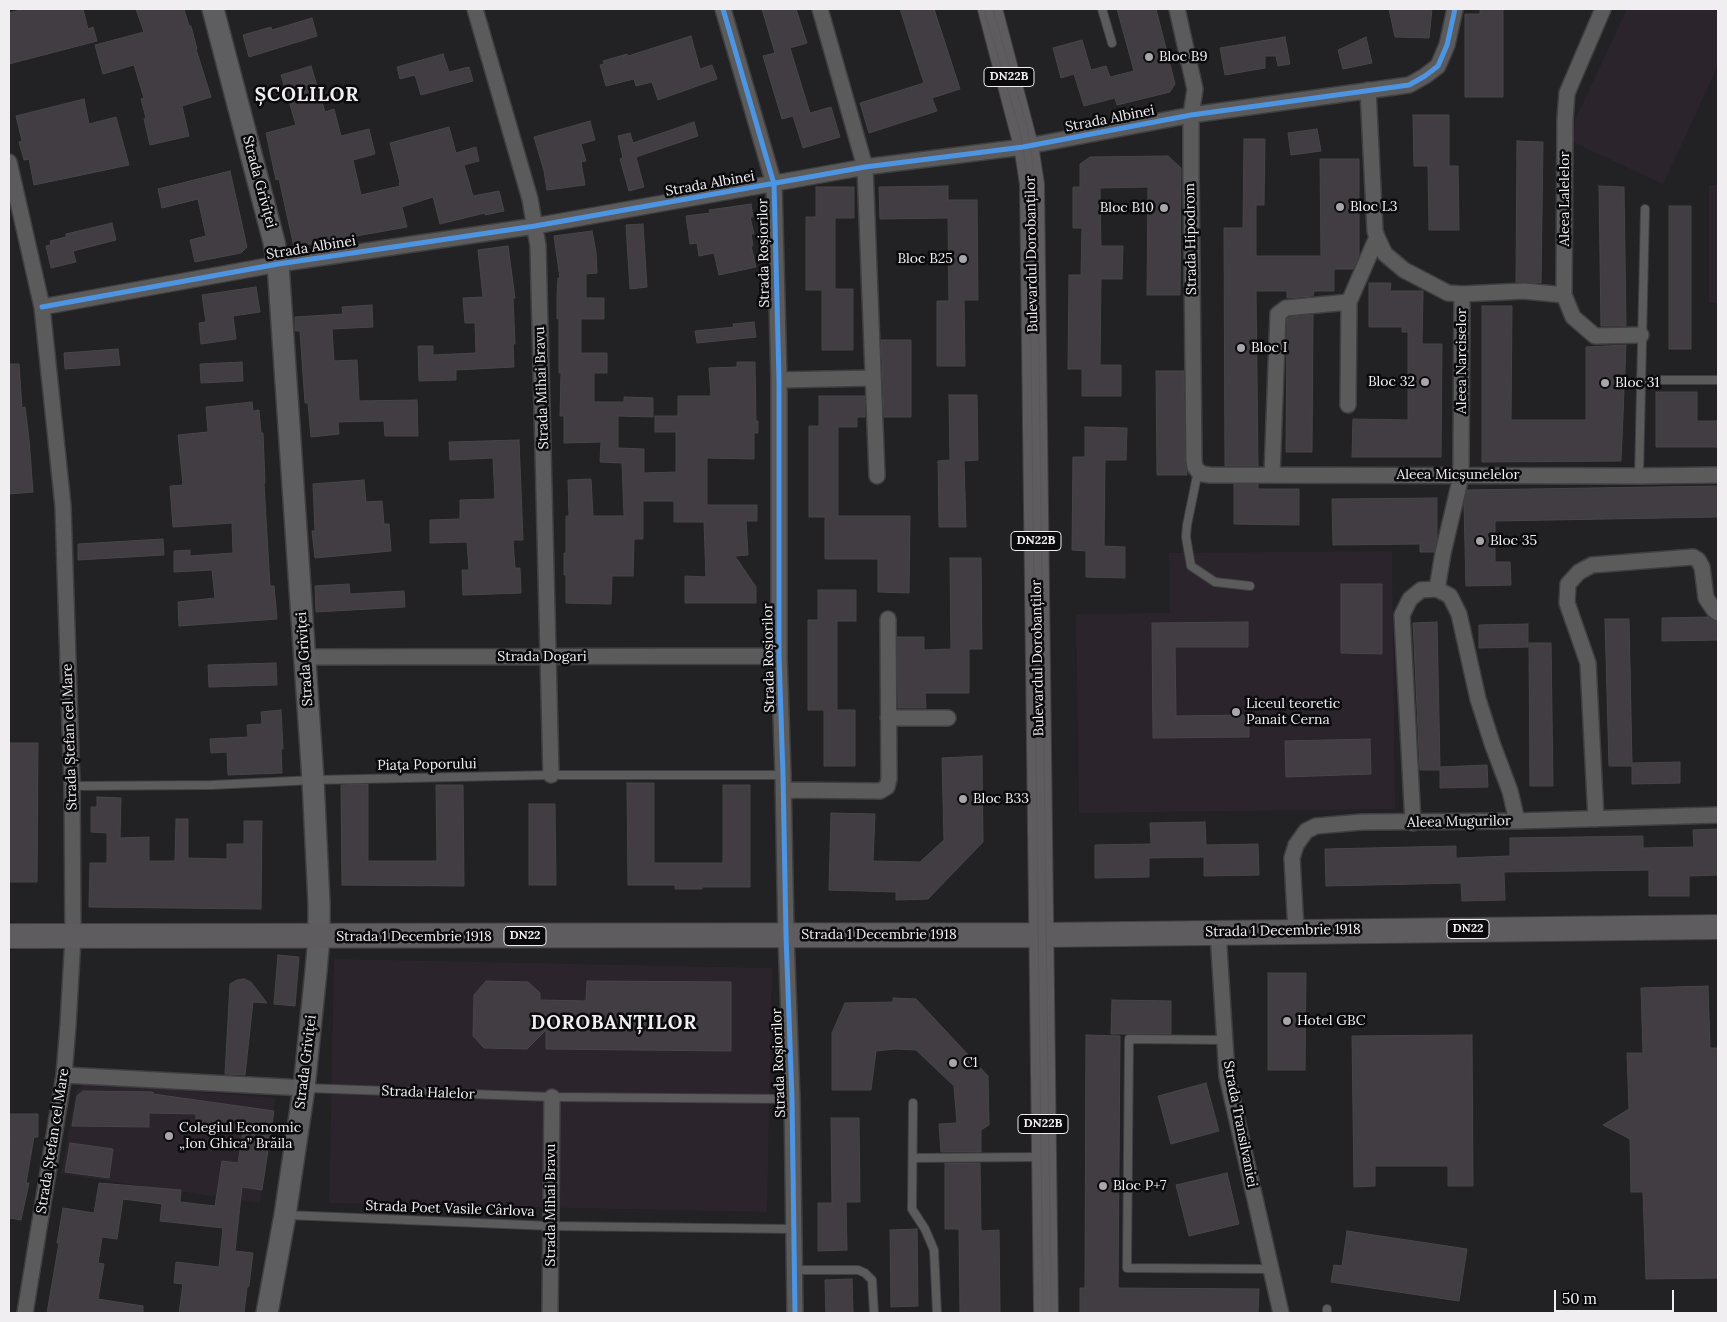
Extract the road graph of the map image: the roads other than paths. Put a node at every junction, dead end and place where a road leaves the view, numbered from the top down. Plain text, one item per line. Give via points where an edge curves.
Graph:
1 (213, 9) edge
2 (475, 9) edge
3 (723, 9) edge
4 (820, 9) edge
5 (990, 9) edge
6 (1102, 9) edge
7 (1177, 9) edge
8 (1455, 9) edge
9 (1603, 9) edge
10 (1112, 43) dead end
11 (1368, 90) junction
12 (1191, 115) junction
13 (1026, 146) junction
14 (9, 162) edge
15 (864, 167) junction
16 (774, 184) junction
17 (1645, 210) dead end
18 (536, 226) junction
19 (1377, 237) junction
20 (278, 264) junction
21 (1462, 294) junction
22 (1564, 295) junction
23 (1349, 302) junction
24 (42, 307) junction
25 (1641, 335) junction
26 (873, 378) junction
27 (778, 380) junction
28 (1641, 380) junction
29 (1718, 380) edge
30 (1348, 405) dead end
31 (1198, 471) junction
32 (1272, 475) junction
33 (1460, 475) junction
34 (1718, 475) edge
35 (877, 476) dead end
36 (1638, 476) junction
37 (1250, 586) dead end
38 (1437, 589) junction
39 (1718, 613) edge
40 (888, 618) dead end
41 (779, 656) junction
42 (305, 657) junction
43 (549, 657) junction
44 (888, 718) junction
45 (948, 718) dead end
46 (551, 775) junction
47 (314, 780) junction
48 (783, 783) junction
49 (72, 786) junction
50 (1718, 815) edge
51 (1596, 819) junction
52 (1517, 821) junction
53 (1413, 823) junction
54 (1718, 926) edge
55 (1296, 931) junction
56 (1218, 932) junction
57 (786, 935) junction
58 (9, 936) edge
59 (1040, 936) junction
60 (73, 937) junction
61 (319, 937) junction
62 (1225, 1040) junction
63 (64, 1075) junction
64 (304, 1088) junction
65 (552, 1097) junction
66 (792, 1099) junction
67 (913, 1103) dead end
68 (1044, 1157) junction
69 (912, 1158) junction
70 (285, 1215) junction
71 (551, 1226) junction
72 (794, 1229) junction
73 (1271, 1269) junction
74 (794, 1270) junction
75 (25, 1313) edge
76 (267, 1313) edge
77 (550, 1313) edge
78 (795, 1313) edge
79 (874, 1313) edge
80 (937, 1313) edge
81 (1046, 1313) edge
82 (1280, 1313) edge

1 - 20 main road, Strada Griviței
2 - 18 street, Strada Mihai Bravu
3 - 16 street, Strada Roșiorilor
4 - 15 street
5 - 13 main road, Bulevardul Dorobanților / DN22B
6 - 10 lane
7 - 12 street, Strada Hipodrom via 1195,88
8 - 11 street, Strada Albinei via 1447,45 1438,66 1409,84
9 - 22 street, Aleea Lalelelor via 1567,94
11 - 12 street, Strada Albinei
11 - 19 street, Aleea Narciselor
12 - 13 street, Strada Albinei
12 - 31 street, Strada Hipodrom via 1194,461
13 - 15 street, Strada Albinei
13 - 59 main road, Bulevardul Dorobanților / DN22B via 1032,184
14 - 24 street, Strada Ștefan cel Mare
15 - 16 street, Strada Albinei
15 - 26 street
16 - 18 street, Strada Albinei
16 - 27 street, Strada Roșiorilor
17 - 25 lane
18 - 20 street, Strada Albinei
18 - 43 street, Strada Mihai Bravu
19 - 21 street, Aleea Narciselor via 1385,254 1404,270 1448,293
19 - 23 street
20 - 24 street, Strada Albinei
20 - 42 main road, Strada Griviței
21 - 22 street via 1524,291
21 - 33 street, Aleea Narciselor
22 - 25 street via 1573,317 1595,336
23 - 30 street
23 - 32 street via 1286,308 1278,314
24 - 49 street, Strada Ștefan cel Mare via 63,506
25 - 28 lane
26 - 27 street
26 - 35 street
27 - 41 street, Strada Roșiorilor
28 - 29 lane
28 - 36 lane
31 - 32 street, Aleea Micșunelelor via 1210,475
31 - 37 lane via 1186,537 1191,566 1216,582
32 - 33 street, Aleea Micșunelelor
33 - 36 street, Aleea Micșunelelor
33 - 38 street, Aleea Narciselor
34 - 36 street, Aleea Micșunelelor
38 - 52 street via 1450,596 1459,614 1478,699
38 - 53 street via 1421,590 1410,599 1402,615
39 - 51 street via 1706,598 1702,567 1693,557 1592,565 1578,572 1568,584 1567,603 1588,663
40 - 44 street
41 - 43 street, Strada Dogari
41 - 48 street, Strada Roșiorilor
42 - 43 street, Strada Dogari
42 - 47 main road, Strada Griviței
43 - 46 street, Strada Mihai Bravu
44 - 45 street
44 - 48 street via 887,787 880,790
46 - 47 lane, Piața Poporului
46 - 48 lane, Piața Poporului
47 - 49 lane, Piața Poporului
47 - 61 main road, Strada Griviței
48 - 57 street, Strada Roșiorilor
49 - 60 street, Strada Ștefan cel Mare
50 - 51 street, Aleea Mugurilor
51 - 52 street, Aleea Mugurilor
52 - 53 street, Aleea Mugurilor
53 - 55 street, Aleea Mugurilor via 1332,823 1306,830 1292,858
54 - 55 main road, Strada 1 Decembrie 1918 / DN22
55 - 56 main road, Strada 1 Decembrie 1918 / DN22
56 - 59 main road, Strada 1 Decembrie 1918 / DN22
56 - 62 street, Strada Transilvaniei
57 - 59 main road, Strada 1 Decembrie 1918 / DN22
57 - 61 main road, Strada 1 Decembrie 1918 / DN22
57 - 66 street, Strada Roșiorilor
58 - 60 main road, Strada 1 Decembrie 1918 / DN22
59 - 68 main road, Bulevardul Dorobanților / DN22B
60 - 61 main road, Strada 1 Decembrie 1918 / DN22
60 - 63 street, Strada Ștefan cel Mare
61 - 64 main road, Strada Griviței
62 - 73 street, Strada Transilvaniei via 1227,1076
62 - 73 lane via 1129,1039 1127,1268
63 - 64 street, Strada Halelor
63 - 75 street, Strada Ștefan cel Mare
64 - 65 lane, Strada Halelor
64 - 70 main road, Strada Griviței
65 - 66 lane, Strada Halelor
65 - 71 street, Strada Mihai Bravu
66 - 72 street, Strada Roșiorilor
67 - 69 lane
68 - 69 lane
68 - 81 main road, Bulevardul Dorobanților / DN22B
69 - 80 lane via 912,1209 934,1250
70 - 71 lane, Strada Poet Vasile Cârlova
70 - 76 main road, Strada Griviței
71 - 72 lane, Strada Poet Vasile Cârlova
71 - 77 street, Strada Mihai Bravu
72 - 74 street, Strada Roșiorilor
73 - 82 street, Strada Transilvaniei
74 - 78 street, Strada Roșiorilor
74 - 79 lane via 858,1270 865,1273 872,1280

